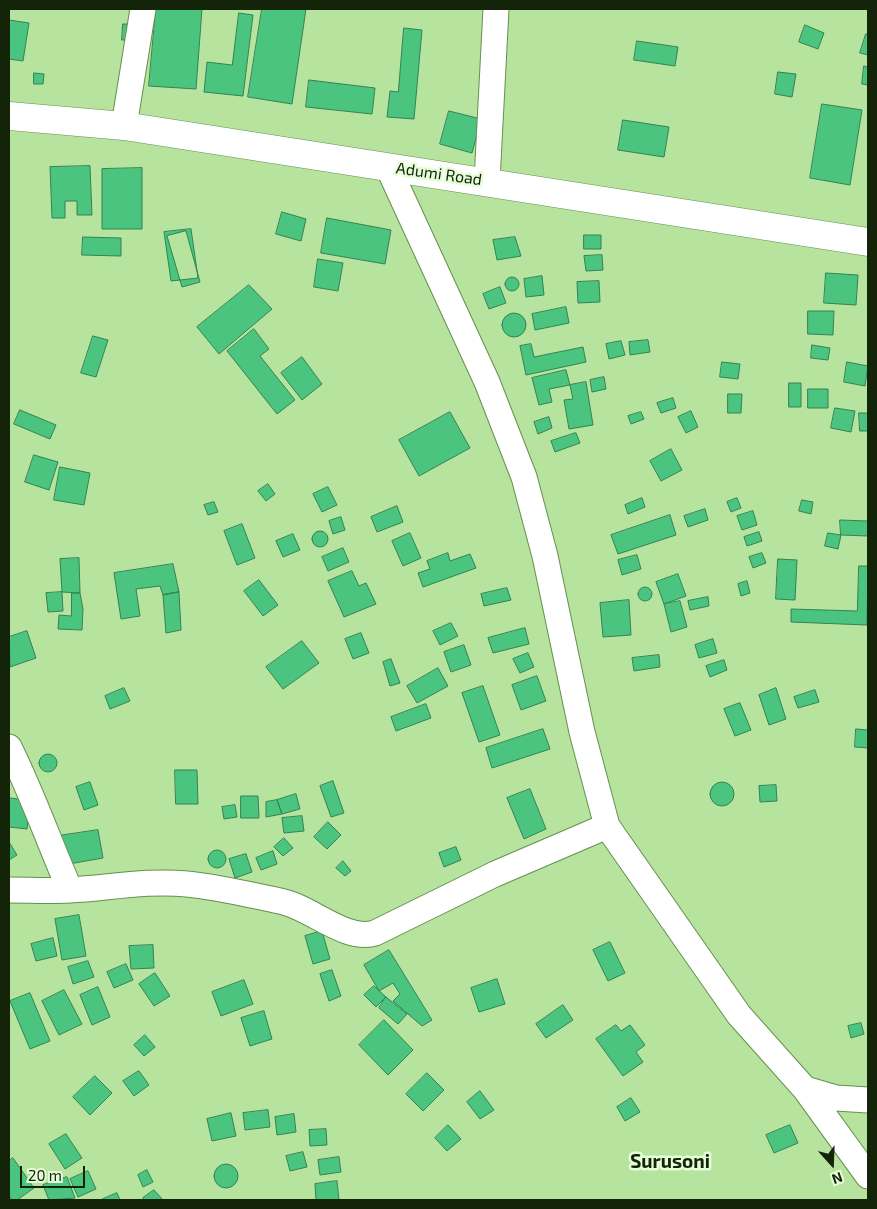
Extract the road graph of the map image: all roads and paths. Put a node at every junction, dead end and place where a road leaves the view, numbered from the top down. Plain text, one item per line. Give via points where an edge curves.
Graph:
1 (143, 9) edge
2 (496, 9) edge
3 (9, 116) edge
4 (124, 126) junction
5 (388, 167) junction
6 (487, 181) junction
7 (868, 242) edge
8 (9, 747) edge
9 (607, 826) junction
10 (9, 890) edge
11 (70, 890) junction
12 (805, 1089) junction
13 (868, 1100) edge
14 (868, 1176) edge

1 - 4 street
2 - 6 street
3 - 4 main road, Adumi Road
4 - 5 main road, Adumi Road
5 - 6 main road, Adumi Road
5 - 9 street via 488,382 524,477 545,556 582,732
6 - 7 main road, Adumi Road
8 - 11 street via 28,785
9 - 11 street via 363,936 283,901 187,884 138,884
9 - 12 street via 739,1015
10 - 11 street
12 - 13 street via 836,1098
12 - 14 street

